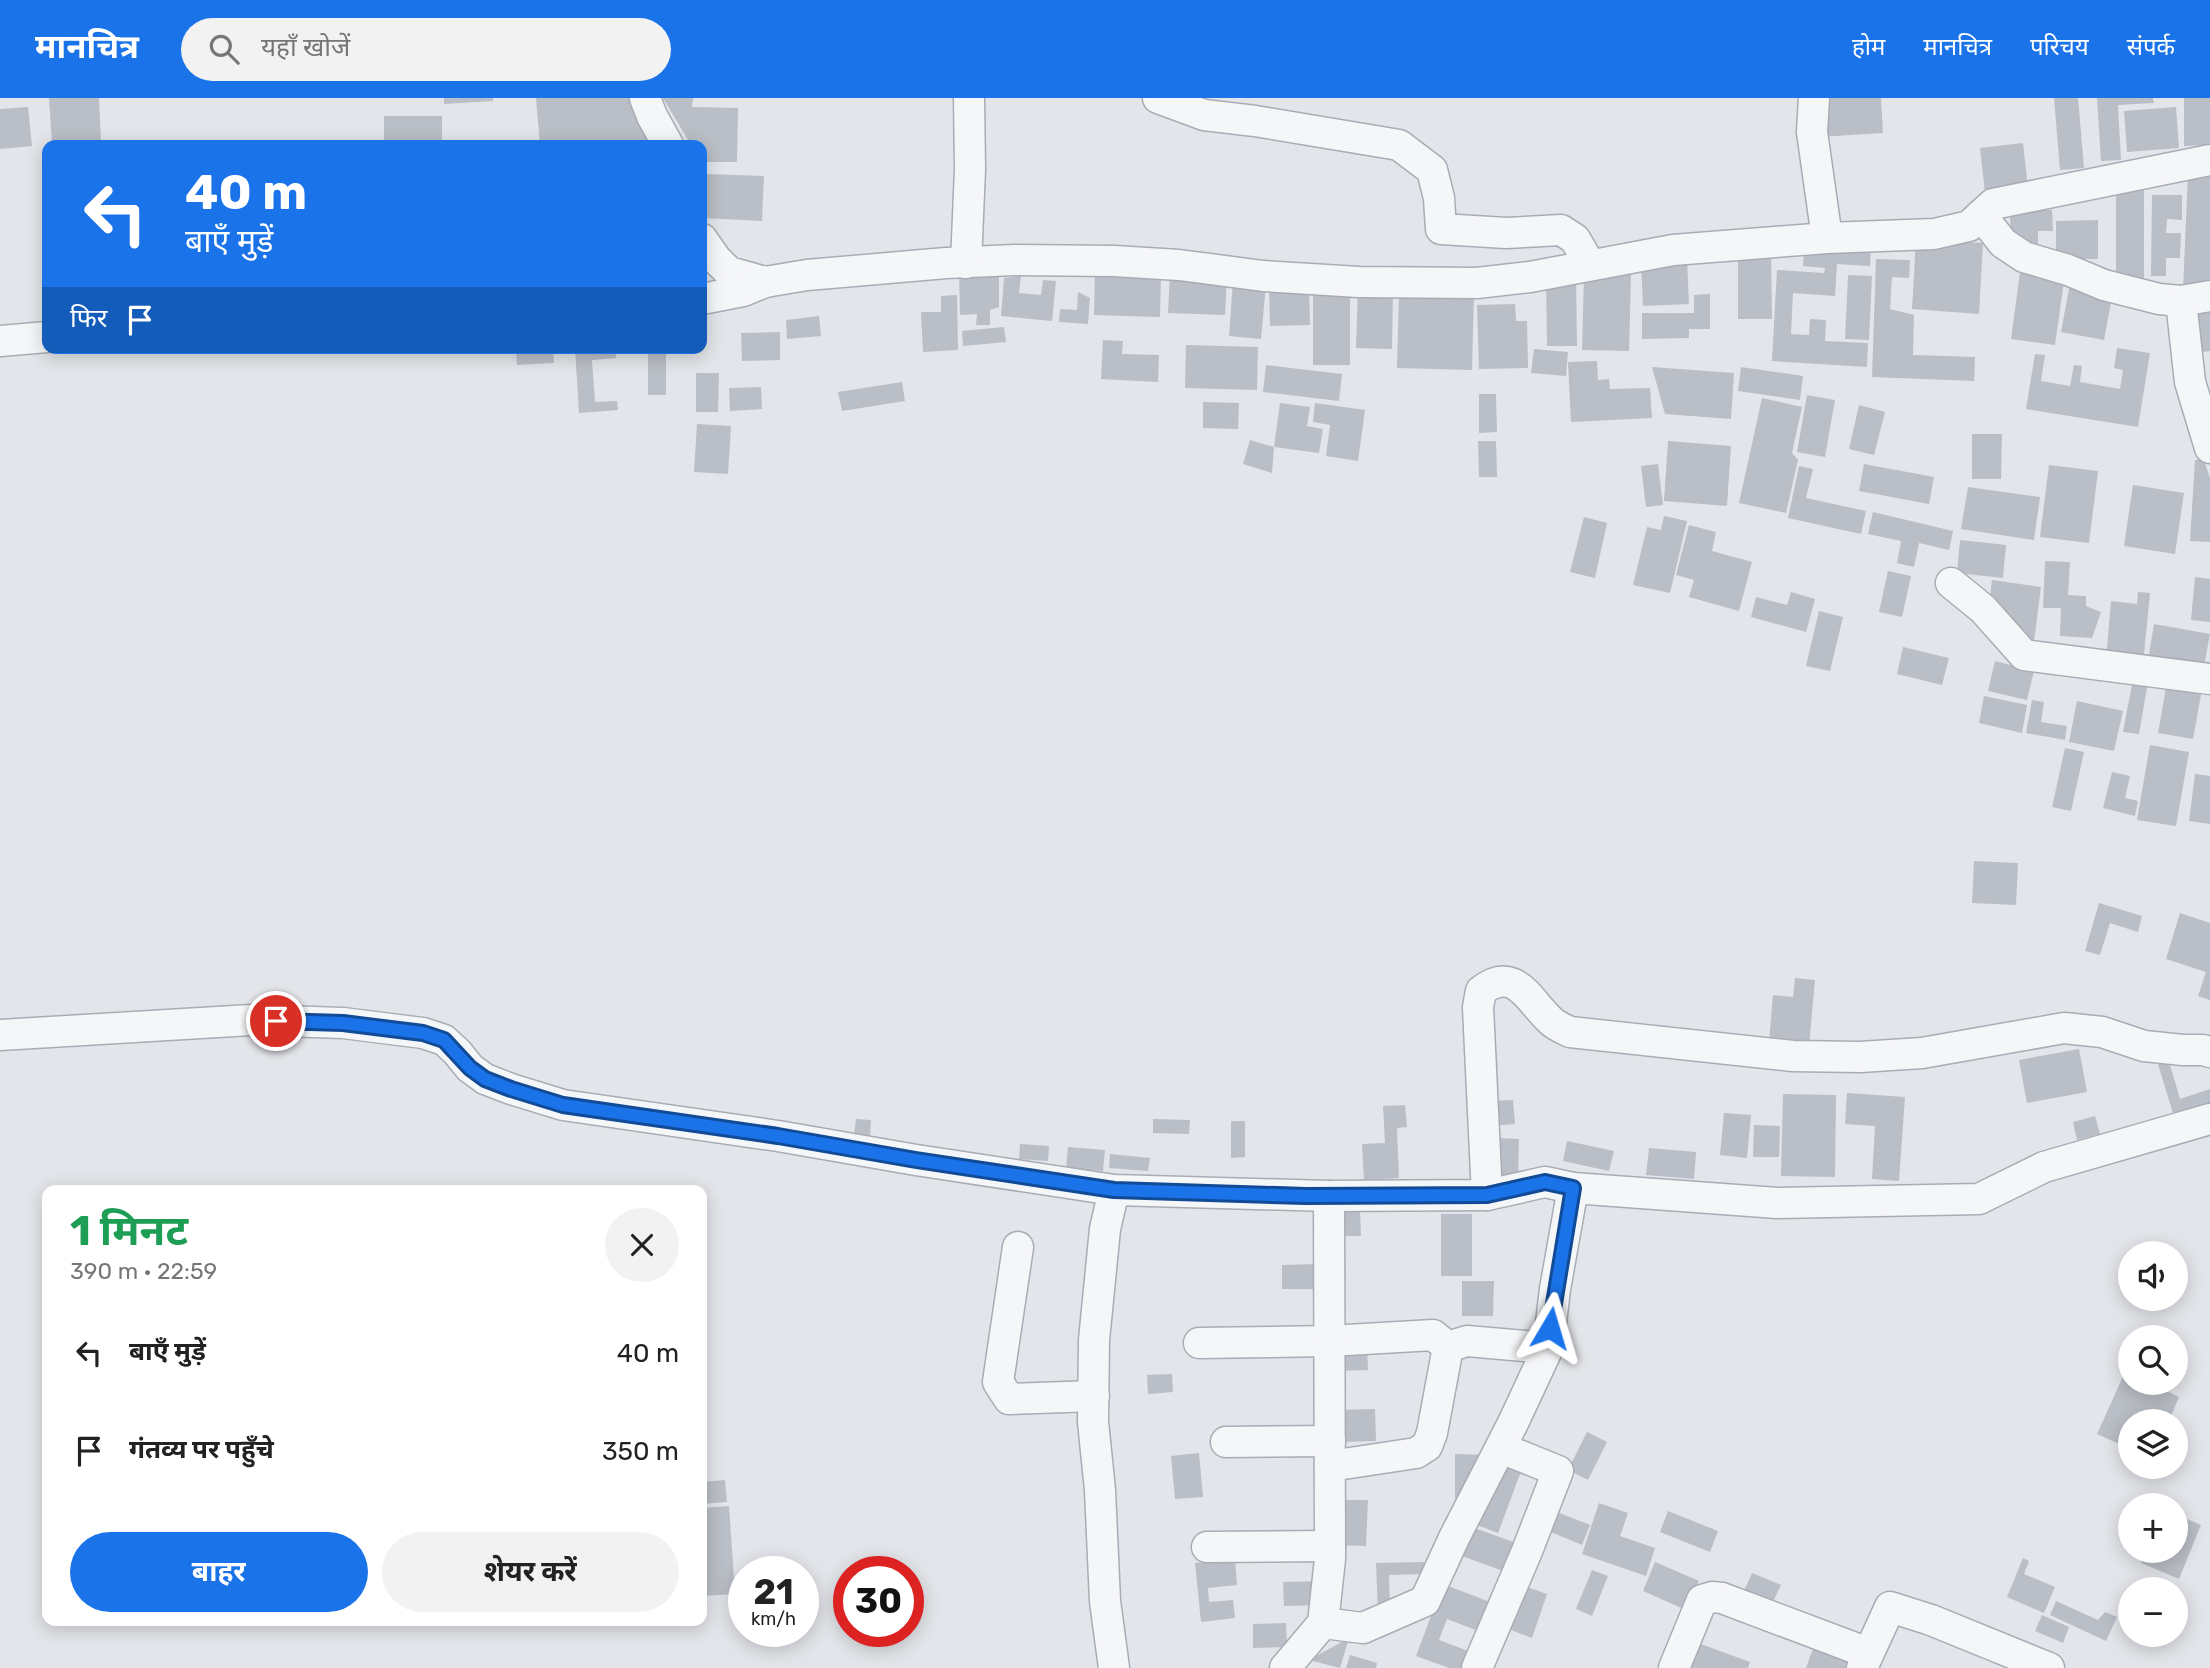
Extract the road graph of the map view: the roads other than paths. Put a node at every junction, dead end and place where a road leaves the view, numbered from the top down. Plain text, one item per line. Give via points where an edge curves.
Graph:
1 (645, 98) edge
2 (970, 98) edge
3 (1158, 98) edge
4 (1814, 98) edge
5 (665, 140) edge
6 (2210, 160) edge
7 (1981, 215) junction
8 (1827, 238) junction
9 (707, 246) edge
10 (966, 263) junction
11 (1590, 265) junction
12 (765, 282) junction
13 (2210, 296) edge
14 (707, 298) edge
15 (2181, 301) junction
16 (42, 337) edge
17 (0, 341) edge
18 (2210, 448) edge
19 (1951, 583) dead end
20 (2210, 678) edge
21 (0, 1035) edge
22 (2210, 1052) edge
23 (2210, 1119) edge
24 (1573, 1188) junction
25 (1114, 1190) junction
26 (1487, 1195) junction
27 (1329, 1196) junction
28 (1018, 1248) dead end
29 (1330, 1341) junction
30 (1199, 1343) dead end
31 (1448, 1347) junction
32 (1548, 1348) junction
33 (1094, 1396) junction
34 (1226, 1442) dead end
35 (1500, 1448) junction
36 (1330, 1454) junction
37 (1330, 1546) junction
38 (1207, 1547) dead end
39 (1323, 1623) junction
40 (1865, 1661) edge
41 (1114, 1668) edge
42 (1285, 1668) edge
43 (1477, 1668) edge
44 (1674, 1668) edge
45 (2049, 1668) edge

1 - 5 street
2 - 10 street
3 - 11 street via 1204,115 1399,145 1432,170 1441,229 1560,230 1575,239
4 - 8 street via 1812,132
6 - 7 street via 1993,204
7 - 8 street via 1969,226 1934,234
7 - 15 street via 2003,243 2024,257 2104,285
8 - 11 street via 1673,250
9 - 12 street via 729,272
10 - 11 street via 1114,261 1418,284 1530,277
10 - 12 street
12 - 14 street
13 - 15 street
15 - 18 street via 2190,382
16 - 17 street
19 - 20 street via 1983,609 2024,655
21 - 25 street via 251,1020 343,1023 423,1033 444,1040 485,1079 563,1105
22 - 26 street via 2144,1046 2102,1032 2064,1028 1922,1053 1793,1056 1570,1032 1552,1023 1515,984 1493,982 1481,991 1478,1007
23 - 24 street via 2045,1167 1979,1199 1777,1203
24 - 26 street via 1545,1182
24 - 32 street
25 - 27 street
25 - 33 street via 1105,1229 1094,1340
26 - 27 street
27 - 29 street
28 - 33 street via 998,1382 1003,1392 1009,1399
29 - 30 street
29 - 31 street via 1433,1335
29 - 36 street
31 - 32 street via 1466,1341
31 - 36 street via 1427,1446 1416,1453
32 - 35 street
33 - 41 street via 1105,1601
34 - 36 street
35 - 39 street via 1425,1601 1363,1628
35 - 43 street via 1559,1471
36 - 37 street
37 - 38 street
37 - 39 street
39 - 42 street
40 - 44 street via 1712,1597 1703,1600
40 - 45 street via 1890,1607

